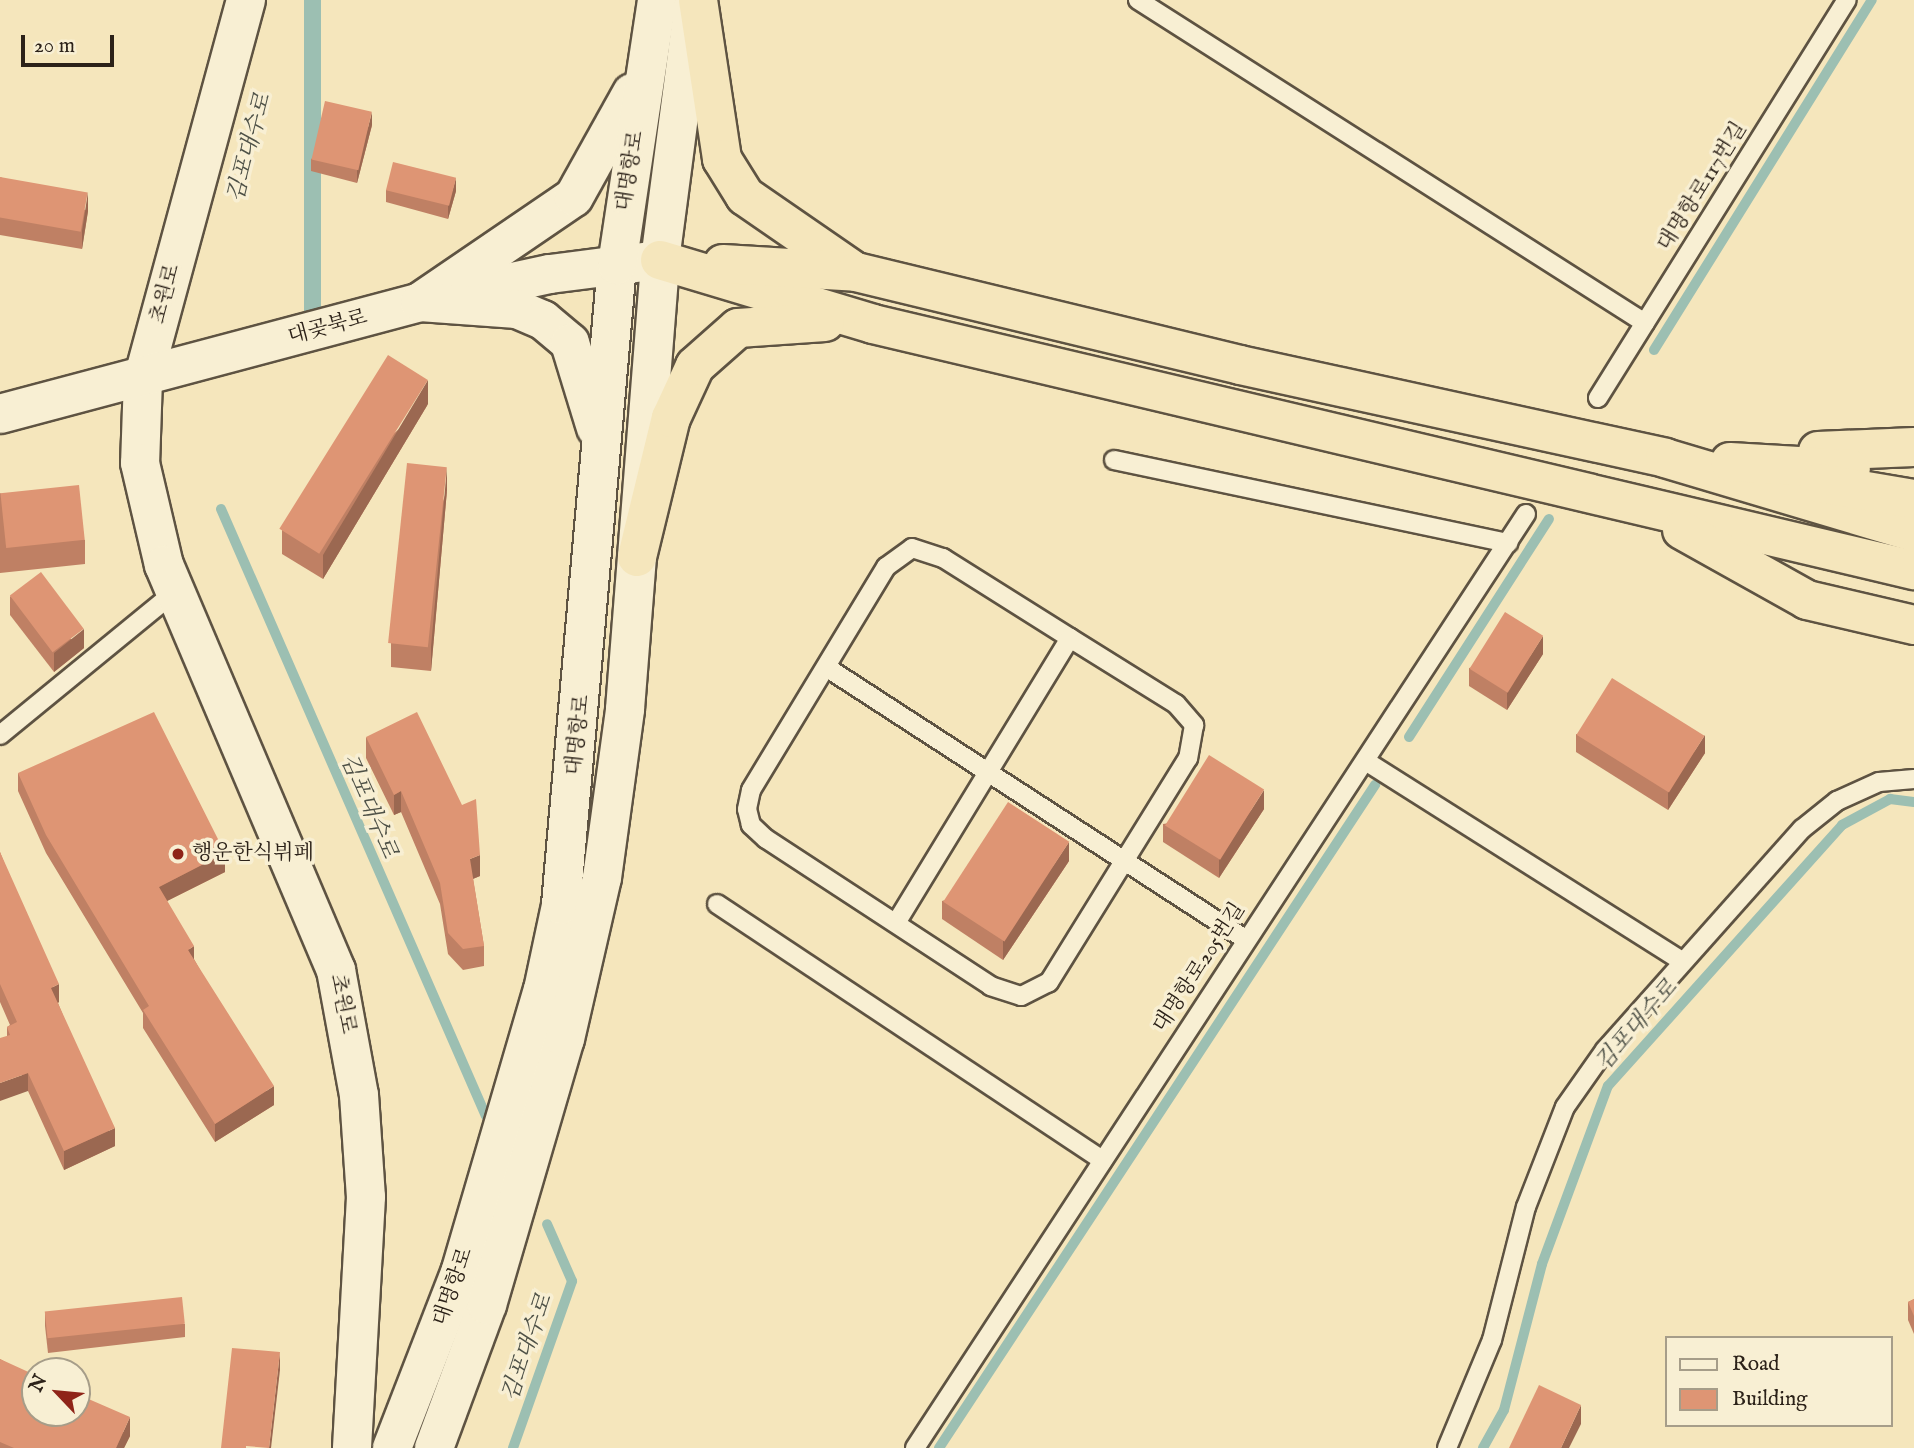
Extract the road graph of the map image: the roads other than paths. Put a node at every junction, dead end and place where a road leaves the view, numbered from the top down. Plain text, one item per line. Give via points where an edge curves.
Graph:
1 (247, 0) edge
2 (657, 0) edge
3 (696, 0) edge
4 (1138, 0) edge
5 (1847, 0) edge
6 (660, 260) junction
7 (617, 265) junction
8 (856, 272) junction
9 (421, 302) junction
10 (1645, 323) junction
11 (873, 324) junction
12 (144, 379) junction
13 (1598, 398) dead end
14 (0, 414) edge
15 (602, 446) junction
16 (1914, 447) edge
17 (1665, 458) junction
18 (1114, 460) dead end
19 (1914, 473) edge
20 (1914, 499) edge
21 (1643, 508) junction
22 (1526, 514) dead end
23 (1914, 532) edge
24 (1508, 543) junction
25 (637, 557) junction
26 (1914, 570) edge
27 (176, 591) junction
28 (1914, 594) edge
29 (1914, 625) edge
30 (1070, 638) junction
31 (826, 667) junction
32 (0, 735) edge
33 (1367, 762) junction
34 (988, 771) junction
35 (1914, 779) edge
36 (1124, 858) junction
37 (717, 904) dead end
38 (897, 923) junction
39 (1245, 939) junction
40 (1682, 961) junction
41 (1103, 1160) junction
42 (355, 1392) junction
43 (398, 1436) edge
44 (352, 1448) edge
45 (434, 1448) edge
46 (915, 1448) edge
47 (1447, 1448) edge

1 - 12 main road, 초원로
2 - 7 main road, 대명항로
2 - 9 main road via 629,102 574,197
3 - 6 main road, 대명항로
3 - 8 highway via 722,159 745,195
4 - 10 lane
5 - 10 lane, 대명항로117번길
6 - 7 main road, 대곶북로
6 - 8 highway
6 - 11 highway
6 - 25 main road, 대명항로
7 - 9 main road, 대곶북로
7 - 15 main road, 대명항로
8 - 17 highway via 1240,365
9 - 12 main road, 대곶북로
9 - 15 main road via 517,309 543,320 570,342
10 - 13 lane, 대명항로117번길
11 - 21 highway
11 - 25 highway via 788,320 738,328 695,366 671,418
12 - 14 main road, 대곶북로
12 - 27 main road, 초원로 via 140,463
15 - 43 main road, 대명항로 via 561,905 543,990 460,1273
16 - 17 highway
17 - 19 highway
17 - 20 highway
17 - 23 highway
18 - 24 lane
21 - 26 highway
21 - 28 highway via 1804,568
21 - 29 highway via 1807,600
22 - 24 lane, 대명항로205번길
24 - 33 lane, 대명항로205번길
25 - 45 main road, 대명항로 via 602,878 568,1026 487,1305
27 - 32 lane
27 - 42 main road, 초원로 via 336,970 365,1152
30 - 31 lane via 943,558 912,548 887,567
30 - 34 lane
30 - 36 lane via 1176,704 1194,725 1188,758
31 - 34 lane
31 - 38 lane via 751,790 751,825
33 - 39 lane, 대명항로205번길
33 - 40 lane
34 - 36 lane
34 - 38 lane
35 - 40 lane via 1879,782 1820,815
36 - 38 lane via 1049,982 1021,996 991,986
36 - 39 lane
37 - 41 lane
39 - 41 lane, 대명항로205번길
40 - 47 lane via 1564,1107 1526,1207 1492,1340
41 - 46 lane, 대명항로205번길
42 - 43 main road via 378,1421
42 - 44 main road, 초원로

